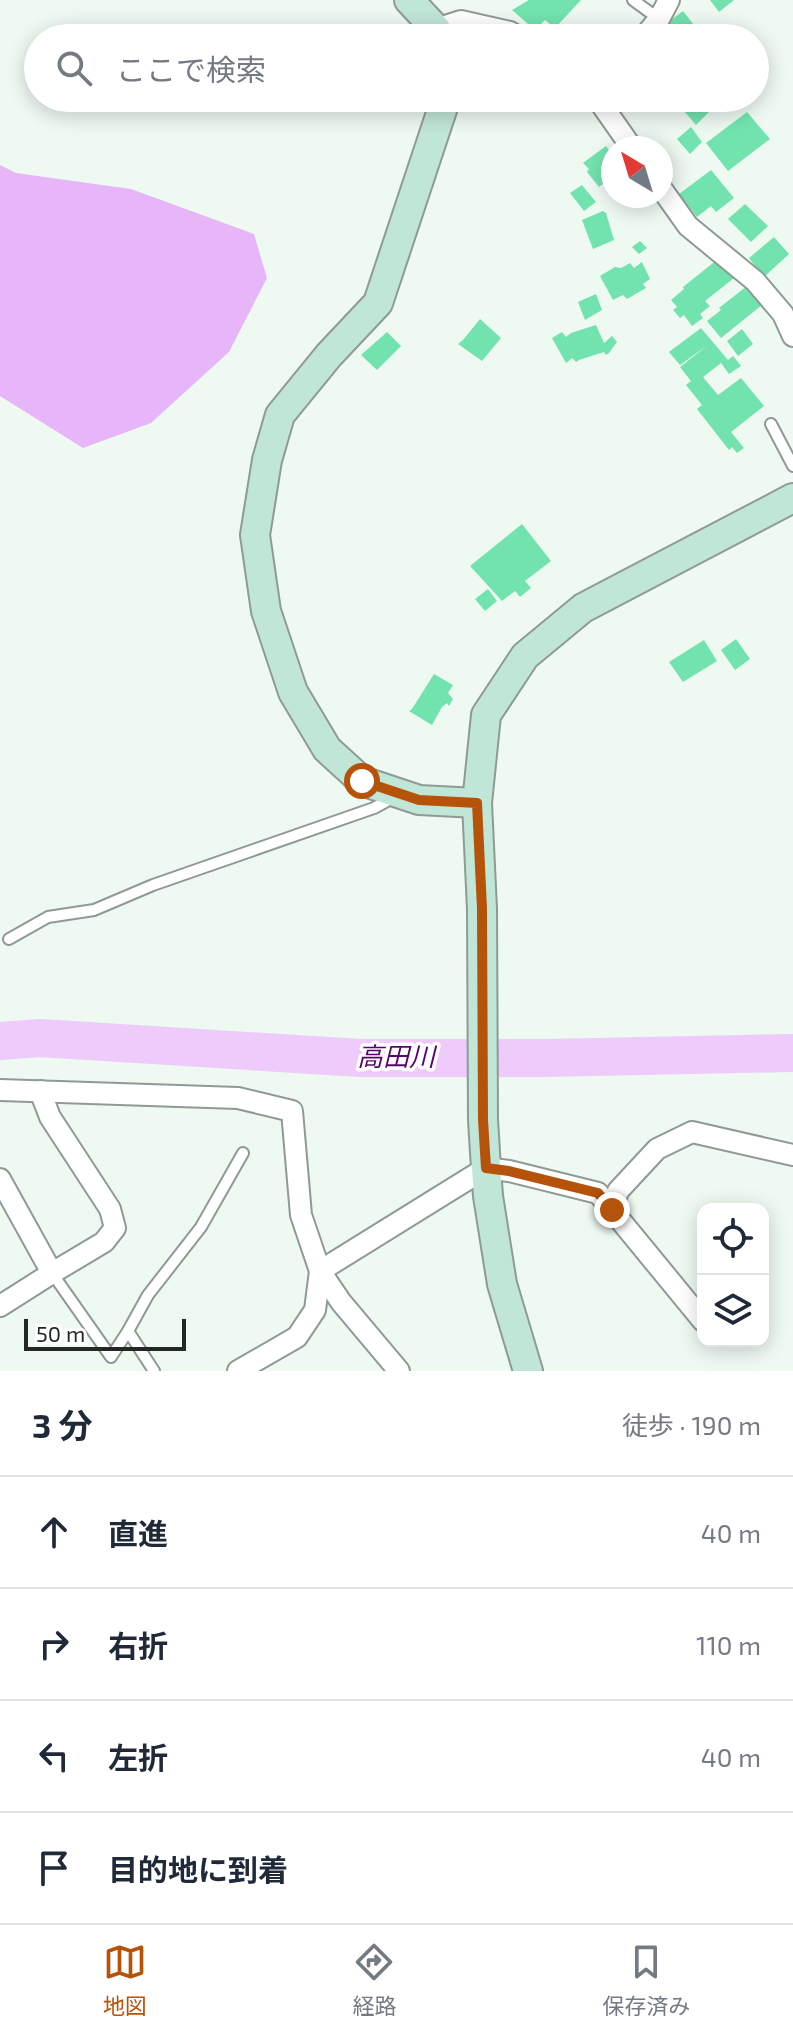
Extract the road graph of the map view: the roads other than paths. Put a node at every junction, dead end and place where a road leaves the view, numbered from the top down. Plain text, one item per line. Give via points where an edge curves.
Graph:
1 (409, 0) edge
2 (633, 0) edge
3 (664, 9) edge
4 (431, 24) edge
5 (441, 112) edge
6 (607, 112) edge
7 (624, 136) edge
8 (673, 205) edge
9 (788, 310) edge
10 (793, 336) edge
11 (771, 424) dead end
12 (793, 466) edge
13 (793, 498) edge
14 (399, 793) junction
15 (477, 803) junction
16 (9, 939) dead end
17 (0, 1090) edge
18 (40, 1091) junction
19 (243, 1153) dead end
20 (793, 1155) edge
21 (486, 1168) junction
22 (0, 1179) edge
23 (612, 1210) junction
24 (320, 1271) junction
25 (52, 1273) junction
26 (0, 1306) edge
27 (697, 1314) edge
28 (128, 1331) junction
29 (154, 1371) edge
30 (238, 1371) edge
31 (399, 1371) edge
32 (528, 1371) edge

1 - 4 street
2 - 3 lane
5 - 14 street via 378,303 280,415 255,535 266,611 293,692 327,749 362,781
6 - 7 street
8 - 9 street via 688,226
9 - 10 street
11 - 12 lane
13 - 15 street via 583,608 525,656 486,715
14 - 15 street via 419,800
14 - 16 lane via 374,808 94,910 48,917
15 - 21 street
17 - 18 street
18 - 24 street via 238,1098 292,1111 301,1215
18 - 25 street via 50,1117 110,1209 115,1228 104,1242
19 - 28 lane via 201,1227 148,1295
20 - 23 street via 692,1132 657,1149 618,1191
21 - 23 street via 598,1193
21 - 24 street
21 - 32 street via 502,1284
22 - 25 street
23 - 27 street
24 - 30 street via 315,1310 297,1337
24 - 31 street
25 - 26 street
25 - 28 lane via 111,1357
28 - 29 lane

